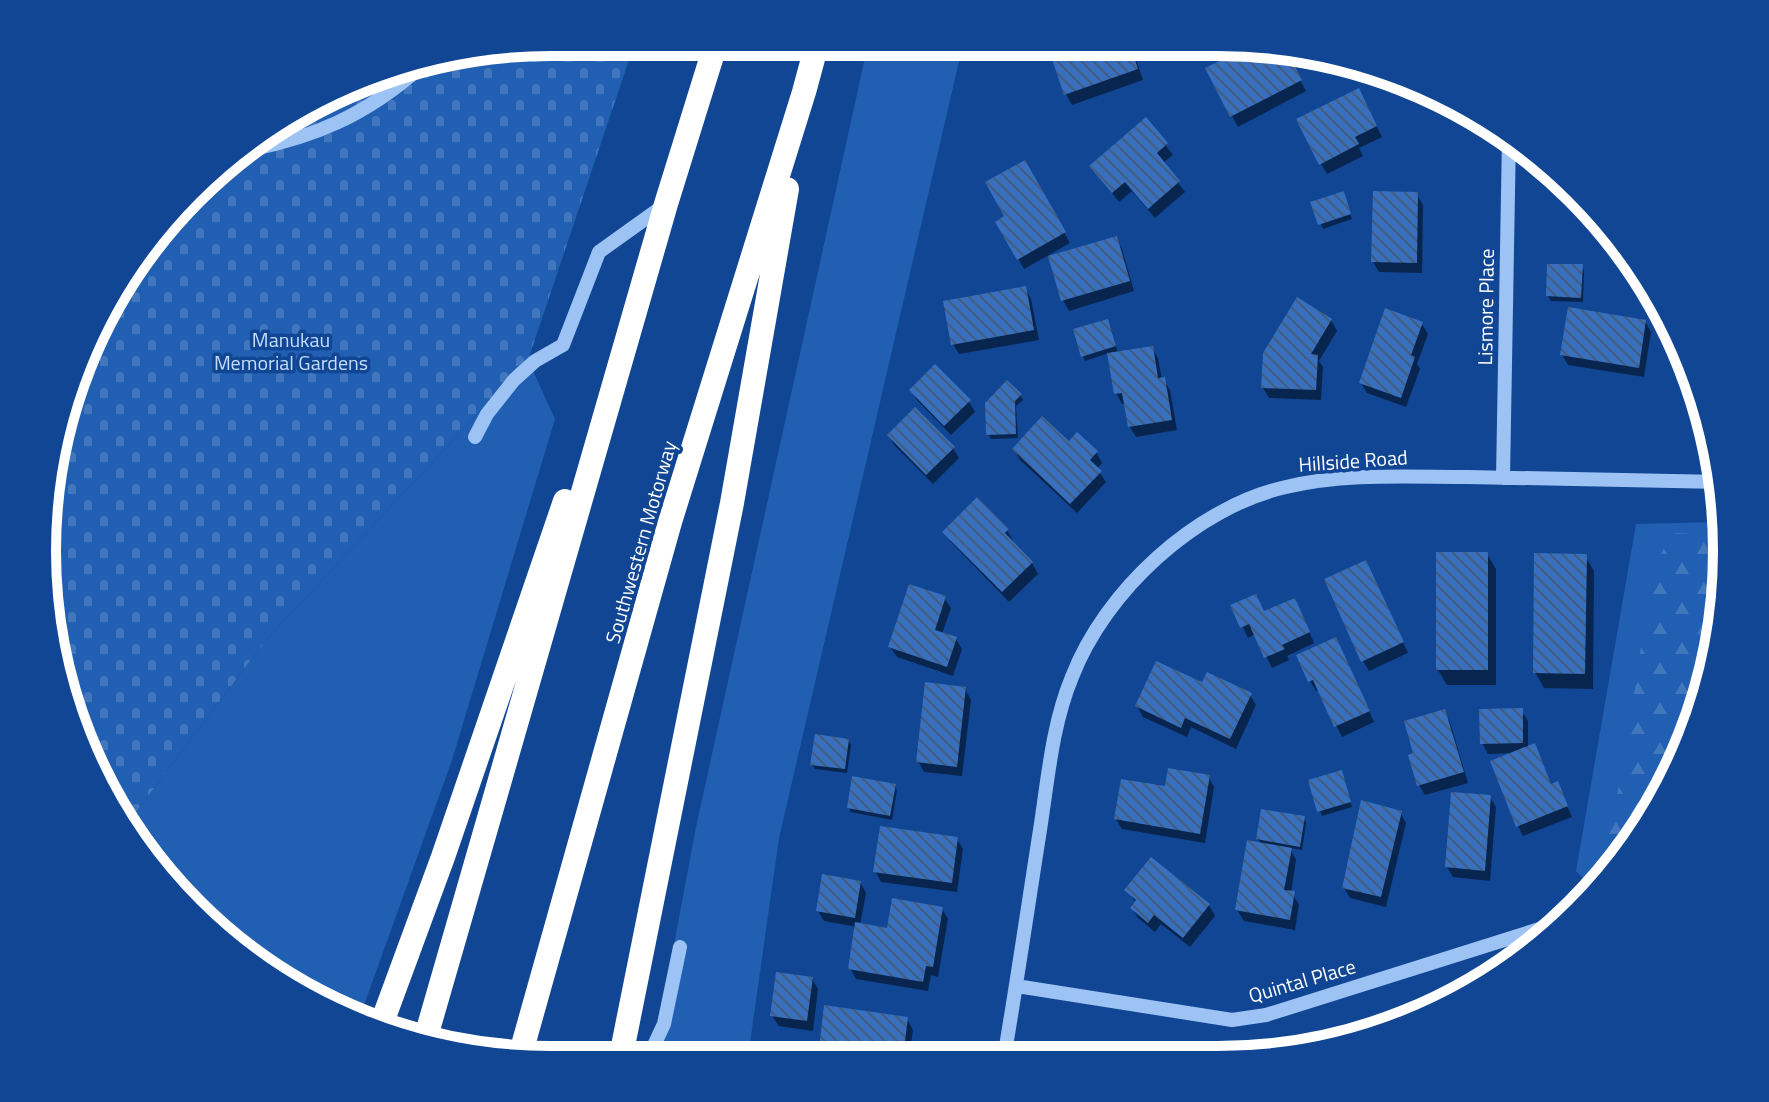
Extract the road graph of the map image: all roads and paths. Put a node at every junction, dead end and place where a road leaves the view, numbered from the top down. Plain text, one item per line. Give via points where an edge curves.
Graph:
1 (712, 56) edge
2 (814, 56) edge
3 (409, 77) edge
4 (804, 92) junction
5 (265, 147) edge
6 (1509, 151) edge
7 (666, 204) junction
8 (475, 437) dead end
9 (1503, 478) junction
10 (1708, 482) edge
11 (1535, 930) edge
12 (680, 947) dead end
13 (1016, 986) junction
14 (384, 1017) edge
15 (428, 1030) edge
16 (523, 1045) edge
17 (623, 1046) edge
18 (654, 1046) edge
19 (1006, 1046) edge

1 - 7 highway
2 - 4 highway, Southwestern Motorway
3 - 5 street via 369,108
4 - 16 highway, Southwestern Motorway via 670,522
4 - 17 highway via 732,503
6 - 9 street, Lismore Place
7 - 8 street via 599,252 563,345 514,380
7 - 14 highway
7 - 15 highway
9 - 10 street, Hillside Road
9 - 13 street, Hillside Road via 1328,479 1284,487 1212,518 1139,574 1101,621 1072,676 1055,732
11 - 13 street, Quintal Place via 1266,1015 1232,1020
12 - 18 street via 664,1024
13 - 19 street, Hillside Road

